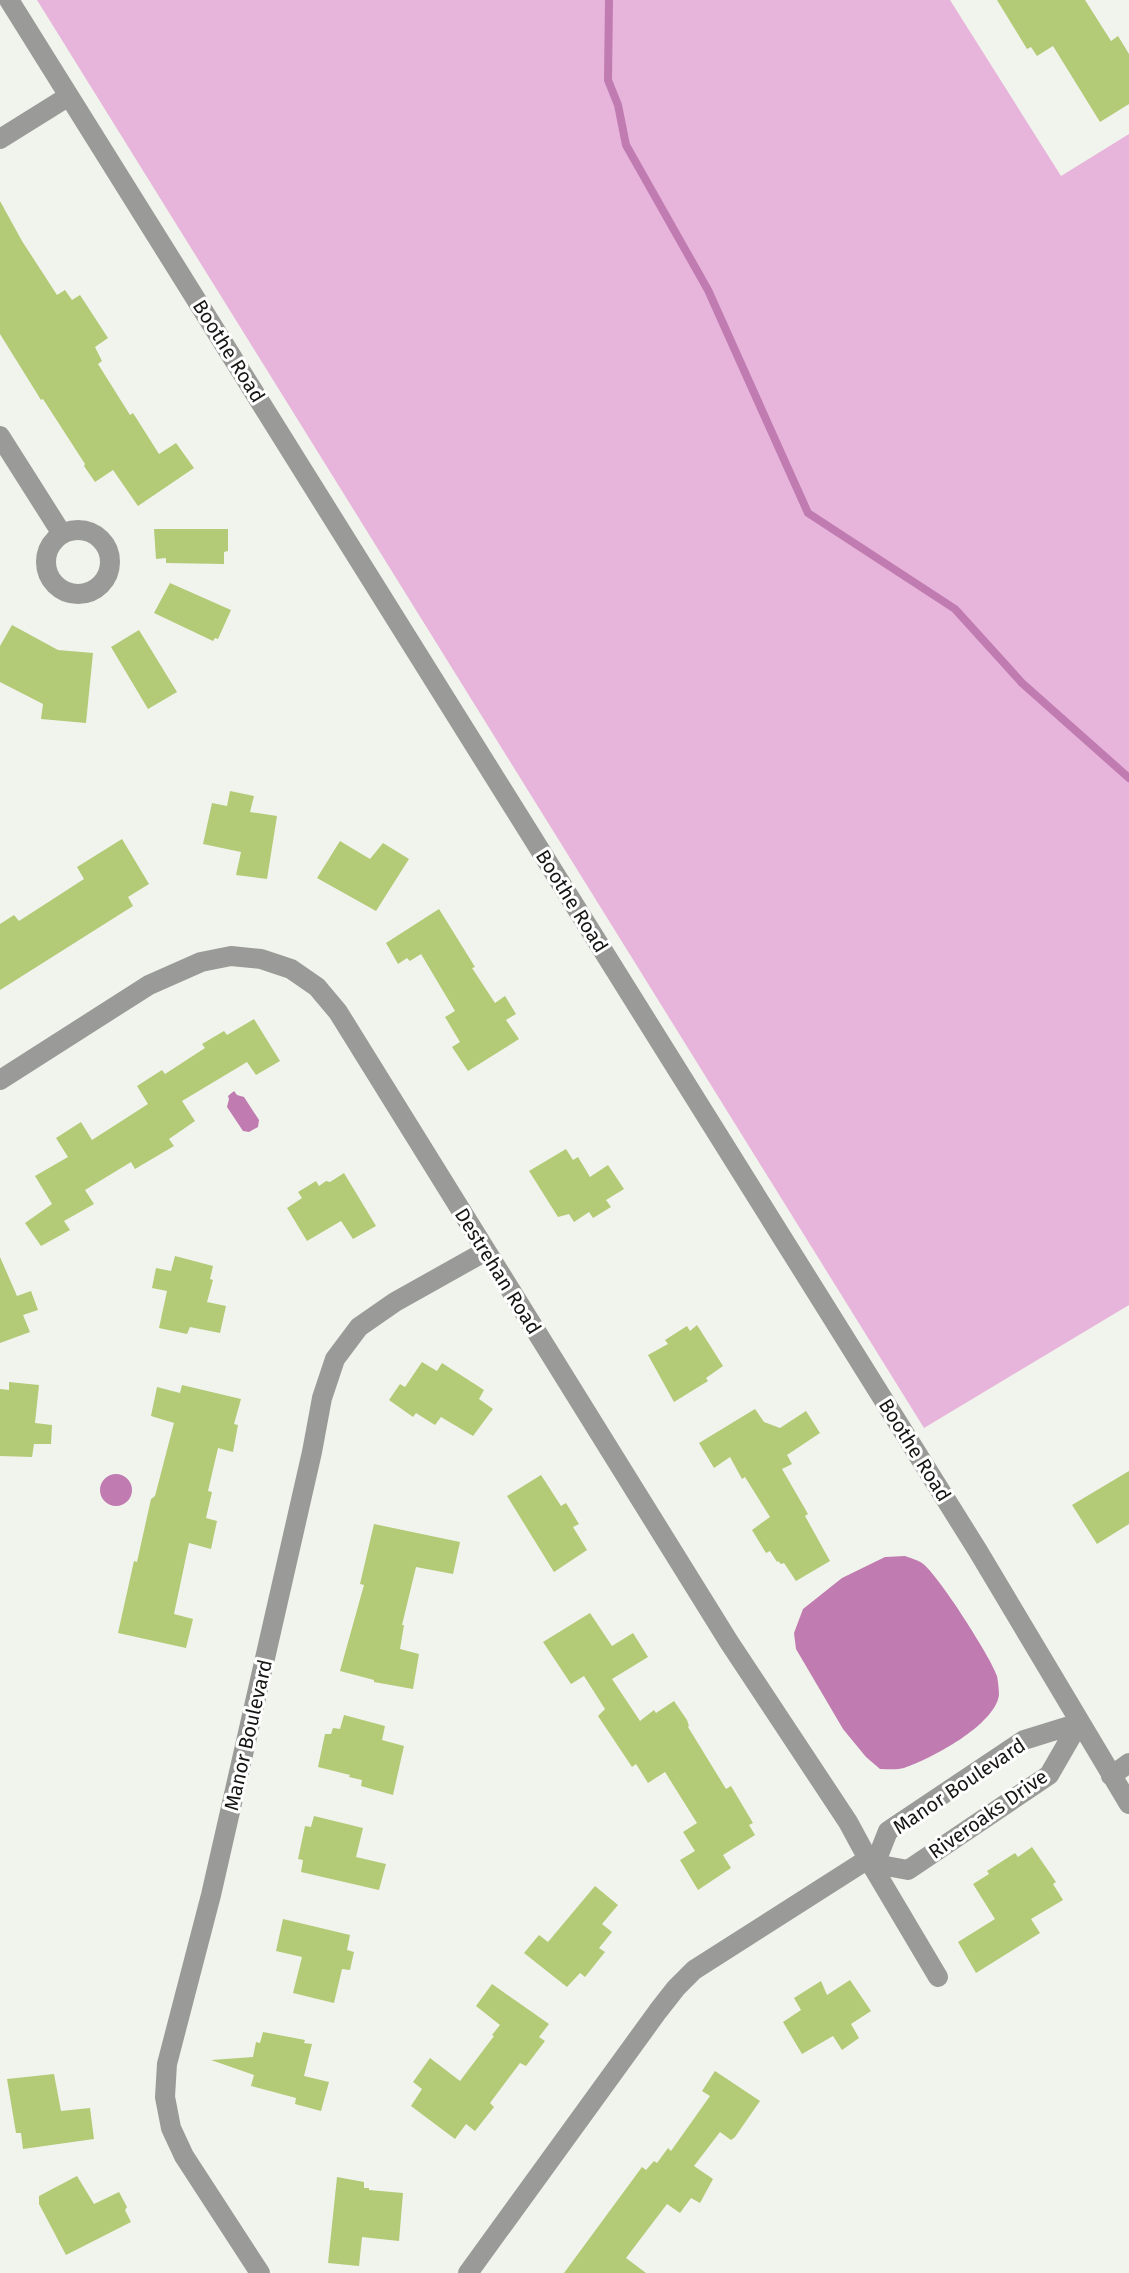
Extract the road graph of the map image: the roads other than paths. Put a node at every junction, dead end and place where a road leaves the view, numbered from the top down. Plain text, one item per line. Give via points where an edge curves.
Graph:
1 (9, 0) edge
2 (69, 96) junction
3 (0, 139) edge
4 (0, 436) edge
5 (62, 534) dead end
6 (0, 1080) edge
7 (486, 1251) junction
8 (1079, 1723) junction
9 (1129, 1763) edge
10 (1111, 1776) junction
11 (1129, 1804) edge
12 (871, 1862) junction
13 (938, 1977) dead end
14 (260, 2273) edge
15 (468, 2273) edge

1 - 2 street, Boothe Road
2 - 3 street
2 - 8 street, Boothe Road via 970,1538
4 - 5 street
6 - 7 street, Destrehan Road via 149,985 201,962 231,956 291,969 317,987 338,1012
7 - 12 street, Destrehan Road
7 - 14 street, Manor Boulevard via 359,1327 335,1359 167,2064 165,2097 171,2128
8 - 10 street, Boothe Road
8 - 12 street, Manor Boulevard via 1024,1740 888,1831
8 - 12 street, Riveroaks Drive via 1049,1775 908,1870
9 - 10 street
10 - 11 street, Boothe Road
12 - 13 street, Destrehan Road
12 - 15 street via 730,1945 676,1988

